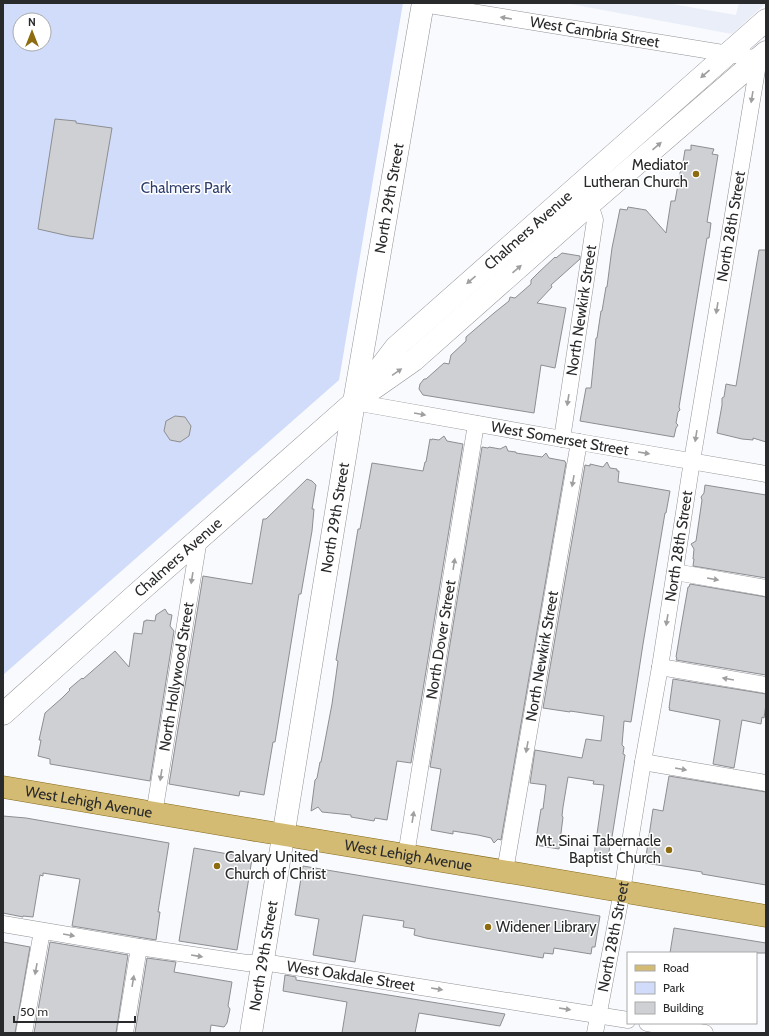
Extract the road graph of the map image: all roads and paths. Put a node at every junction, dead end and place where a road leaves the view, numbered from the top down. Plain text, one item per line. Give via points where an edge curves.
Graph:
1 (423, 3) edge
2 (766, 20) edge
3 (728, 53) junction
4 (764, 57) edge
5 (576, 188) junction
6 (590, 204) junction
7 (354, 402) junction
8 (476, 424) junction
9 (562, 439) junction
10 (579, 442) junction
11 (692, 461) junction
12 (766, 474) edge
13 (199, 539) junction
14 (675, 572) junction
15 (766, 588) edge
16 (660, 667) junction
17 (766, 685) edge
18 (3, 714) edge
19 (643, 762) junction
20 (766, 783) edge
21 (3, 787) edge
22 (154, 814) junction
23 (284, 835) junction
24 (406, 855) junction
25 (505, 871) junction
26 (622, 891) junction
27 (766, 916) edge
28 (3, 924) edge
29 (42, 931) junction
30 (139, 947) junction
31 (262, 962) junction
32 (598, 1015) junction
33 (627, 1020) edge
34 (653, 1024) edge
35 (24, 1033) edge
36 (125, 1033) edge
37 (251, 1033) edge
38 (595, 1033) edge
39 (705, 1033) edge

3 -> 1 street, West Cambria Street
1 - 7 street, North 29th Street
2 - 3 street, Chalmers Avenue
3 - 4 street, West Cambria Street
3 -> 5 street, Chalmers Avenue
6 -> 4 street, Chalmers Avenue
4 -> 11 street, North 28th Street
5 - 6 street, North Newkirk Street
5 -> 7 street, Chalmers Avenue via 396,347
7 -> 6 street, Chalmers Avenue via 414,360
6 -> 9 street, North Newkirk Street via 595,220
7 -> 8 street, West Somerset Street
7 - 13 street, Chalmers Avenue
7 - 23 street, North 29th Street
8 - 9 street, West Somerset Street
24 -> 8 street, North Dover Street
9 - 10 street, West Somerset Street
10 -> 11 street, West Somerset Street
10 -> 25 street, North Newkirk Street
11 - 12 street, West Somerset Street
11 - 14 street, North 28th Street
13 - 18 street, Chalmers Avenue
13 -> 22 street, North Hollywood Street
14 -> 15 street
14 -> 16 street, North 28th Street
17 -> 16 street
16 - 19 street, North 28th Street
19 -> 20 street
19 - 26 street, North 28th Street
21 - 22 main road, West Lehigh Avenue
22 - 23 main road, West Lehigh Avenue
23 - 24 main road, West Lehigh Avenue
23 - 31 street, North 29th Street
24 - 25 main road, West Lehigh Avenue
25 - 26 main road, West Lehigh Avenue
26 - 27 main road, West Lehigh Avenue
26 - 32 street, North 28th Street
28 - 29 street, West Oakdale Street
29 -> 30 street, West Oakdale Street
29 -> 35 street
30 -> 31 street, West Oakdale Street via 247,963
36 -> 30 street
31 -> 32 street, West Oakdale Street
31 - 37 street, North 29th Street
32 - 33 street, West Oakdale Street
32 - 38 street, North 28th Street
34 - 39 street

